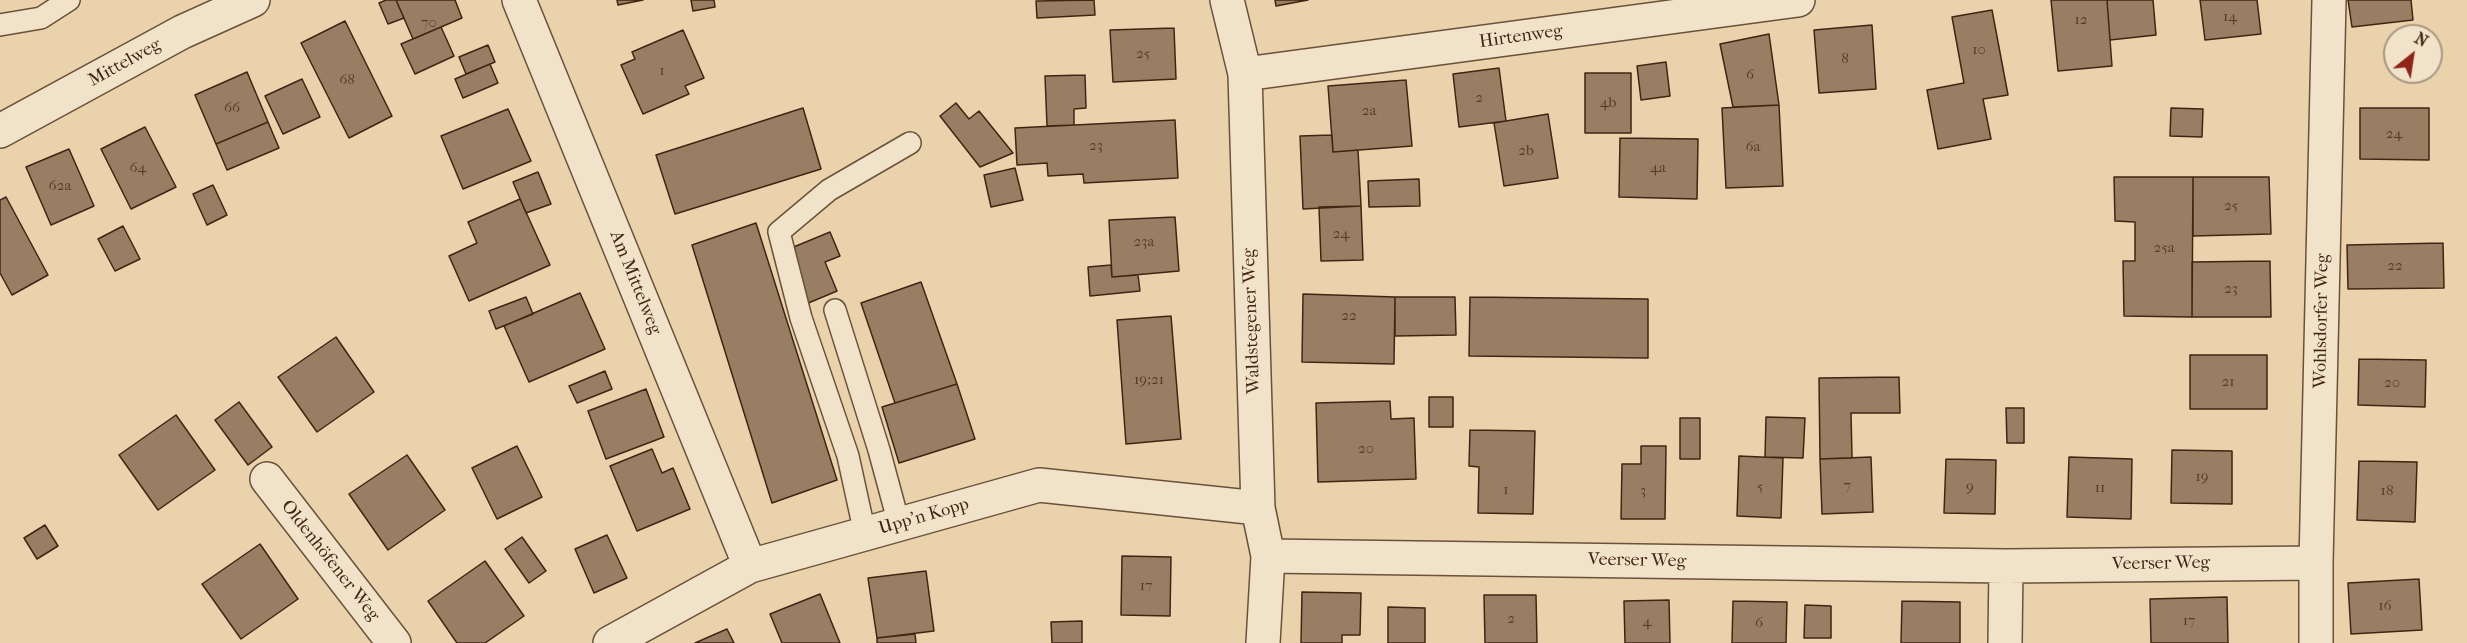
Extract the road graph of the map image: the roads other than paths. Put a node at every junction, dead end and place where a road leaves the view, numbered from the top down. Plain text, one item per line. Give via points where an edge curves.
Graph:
1 (69, 0) edge
2 (253, 0) edge
3 (519, 0) edge
4 (1227, 0) edge
5 (1798, 0) edge
6 (2330, 0) edge
7 (0, 25) edge
8 (1245, 74) junction
9 (0, 131) edge
10 (910, 143) dead end
11 (835, 310) dead end
12 (267, 479) dead end
13 (1258, 508) junction
14 (899, 524) junction
15 (865, 534) junction
16 (1268, 556) junction
17 (2316, 562) junction
18 (750, 566) junction
19 (2006, 566) junction
20 (394, 643) edge
21 (610, 643) edge
22 (1263, 643) edge
23 (2005, 643) edge
24 (2316, 643) edge

1 - 7 lane via 41,18
2 - 9 street, Mittelweg via 182,32
3 - 18 street, Am Mittelweg
4 - 8 street, Waldstegener Weg
5 - 8 street, Hirtenweg
6 - 17 street, Wohlsdorfer Weg
8 - 13 street, Waldstegener Weg
10 - 15 lane via 829,190 779,232 801,318 848,456
11 - 14 lane
12 - 20 street, Oldenhöfener Weg
13 - 14 street, Upp'n Kopp via 1039,485
13 - 16 street, Waldstegener Weg
14 - 15 street, Upp'n Kopp
15 - 18 street, Upp'n Kopp
16 - 19 street, Veerser Weg
16 - 22 street, Waldstegener Weg
17 - 19 street, Veerser Weg
17 - 24 street, Wohlsdorfer Weg
18 - 21 street, Upp'n Kopp
19 - 23 street

